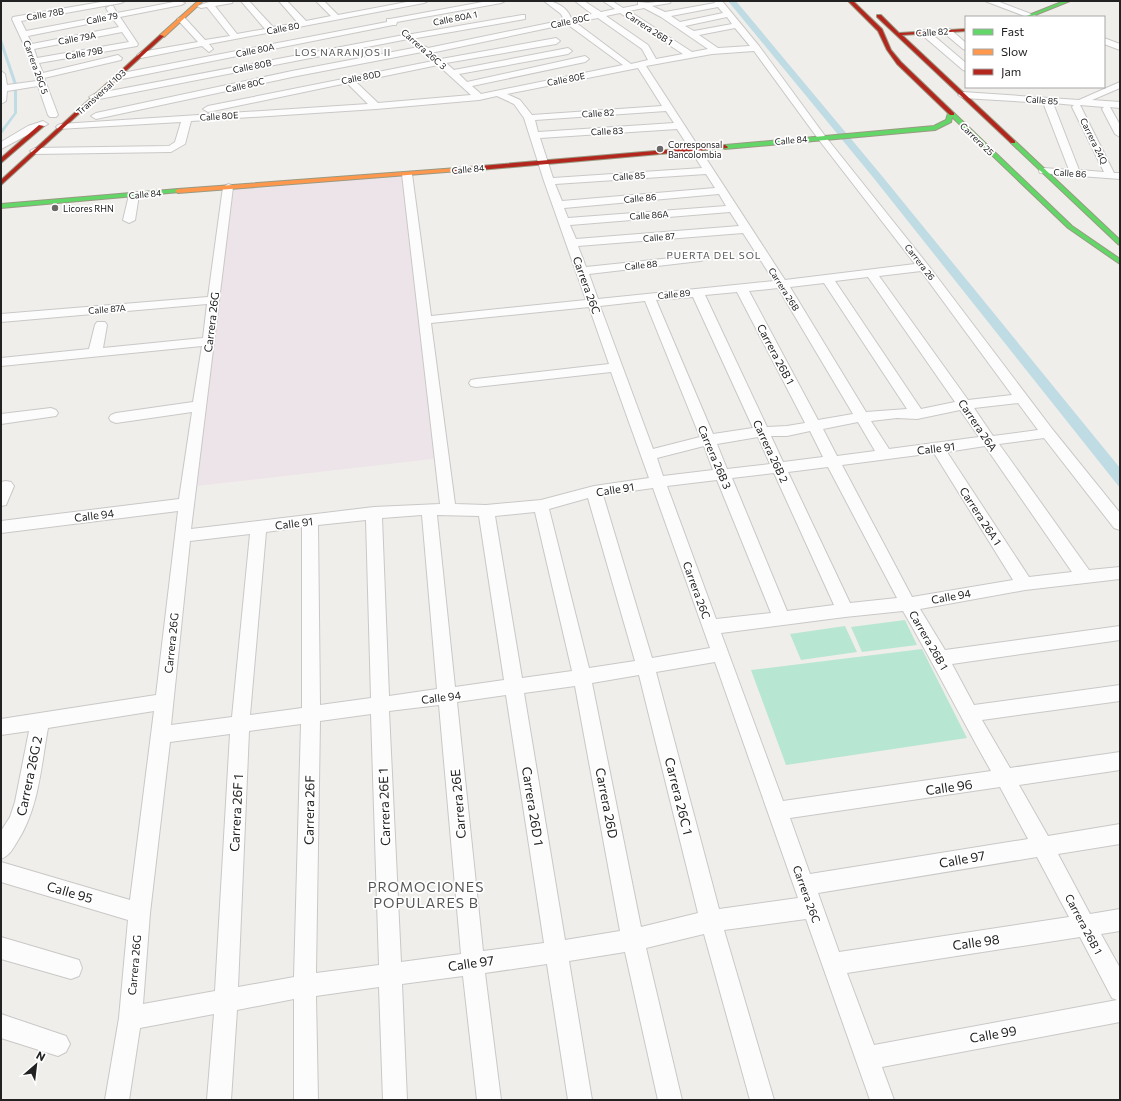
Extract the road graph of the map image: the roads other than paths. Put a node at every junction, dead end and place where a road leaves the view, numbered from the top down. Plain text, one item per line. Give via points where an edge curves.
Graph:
1 (121, 1) edge
2 (229, 1) edge
3 (245, 1) edge
4 (283, 1) edge
5 (320, 1) edge
6 (369, 1) edge
7 (424, 1) edge
8 (548, 1) edge
9 (579, 1) edge
10 (607, 1) edge
11 (634, 1) edge
12 (667, 1) edge
13 (850, 1) edge
14 (862, 1) edge
15 (989, 1) edge
16 (1068, 1) edge
17 (182, 2) edge
18 (413, 2) edge
19 (719, 2) edge
20 (107, 4) junction
21 (202, 4) edge
22 (502, 5) edge
23 (644, 5) junction
24 (379, 10) junction
25 (621, 10) junction
26 (728, 14) junction
27 (115, 15) junction
28 (474, 15) dead end
29 (598, 15) junction
30 (664, 15) junction
31 (1030, 16) edge
32 (165, 17) dead end
33 (522, 17) dead end
34 (337, 18) junction
35 (181, 19) junction
36 (16, 20) joint
37 (568, 21) junction
38 (392, 22) junction
39 (304, 24) junction
40 (678, 25) junction
41 (737, 25) junction
42 (124, 29) junction
43 (271, 30) junction
44 (965, 30) edge
45 (947, 31) junction
46 (924, 32) junction
47 (259, 33) junction
48 (24, 34) junction
49 (693, 34) junction
50 (898, 34) junction
51 (143, 36) dead end
52 (235, 37) junction
53 (410, 37) junction
54 (556, 41) dead end
55 (1105, 41) edge
56 (204, 43) junction
57 (134, 44) junction
58 (965, 46) edge
59 (29, 47) junction
60 (271, 47) junction
61 (1120, 47) edge
62 (756, 48) junction
63 (425, 50) junction
64 (568, 51) dead end
65 (717, 51) junction
66 (141, 55) junction
67 (691, 55) junction
68 (216, 57) junction
69 (118, 58) junction
70 (586, 59) dead end
71 (282, 60) junction
72 (34, 61) junction
73 (439, 62) junction
74 (653, 62) junction
75 (640, 64) junction
76 (629, 66) junction
77 (965, 67) edge
78 (913, 68) junction
79 (106, 69) dead end
80 (936, 70) junction
81 (226, 71) junction
82 (452, 73) junction
83 (1, 74) edge
84 (292, 74) junction
85 (117, 77) junction
86 (41, 79) junction
87 (349, 80) junction
88 (1120, 84) edge
89 (466, 85) junction
90 (237, 87) junction
91 (305, 88) junction
92 (989, 88) edge
93 (1014, 88) edge
94 (3, 89) edge
95 (1047, 92) dead end
96 (497, 93) junction
97 (479, 97) junction
98 (966, 97) junction
99 (94, 98) junction
100 (1000, 98) junction
101 (1027, 99) junction
102 (1, 101) edge
103 (246, 101) junction
104 (1060, 102) junction
105 (1049, 105) junction
106 (1078, 105) junction
107 (376, 106) junction
108 (1117, 106) edge
109 (668, 108) junction
110 (321, 109) junction
111 (56, 113) joint
112 (950, 114) junction
113 (221, 116) junction
114 (529, 118) junction
115 (187, 119) junction
116 (166, 120) junction
117 (43, 124) junction
118 (64, 125) junction
119 (680, 126) junction
120 (935, 128) junction
121 (1120, 134) edge
122 (534, 135) junction
123 (822, 138) junction
124 (975, 138) junction
125 (23, 142) junction
126 (44, 143) junction
127 (1, 146) edge
128 (694, 148) junction
129 (36, 151) junction
130 (1, 161) edge
131 (543, 163) junction
132 (1, 165) edge
133 (15, 170) junction
134 (709, 171) junction
135 (1044, 171) junction
136 (1075, 173) junction
137 (407, 174) junction
138 (1116, 176) edge
139 (550, 181) junction
140 (1, 183) edge
141 (228, 187) junction
142 (1063, 188) junction
143 (722, 191) junction
144 (1032, 192) junction
145 (134, 195) junction
146 (558, 205) junction
147 (1, 206) edge
148 (733, 209) junction
149 (129, 220) dead end
150 (564, 222) junction
151 (746, 229) junction
152 (572, 243) junction
153 (1120, 243) edge
154 (700, 258) dead end
155 (1120, 262) edge
156 (924, 267) junction
157 (582, 271) junction
158 (871, 273) junction
159 (828, 279) junction
160 (782, 284) junction
161 (741, 288) junction
162 (697, 292) junction
163 (649, 297) junction
164 (214, 300) junction
165 (593, 302) junction
166 (1, 318) edge
167 (424, 320) junction
168 (101, 325) dead end
169 (209, 341) junction
170 (95, 353) junction
171 (1, 362) edge
172 (617, 368) junction
173 (476, 383) dead end
174 (1022, 398) junction
175 (965, 405) junction
176 (200, 406) junction
177 (51, 413) dead end
178 (917, 414) junction
179 (862, 417) junction
180 (116, 418) dead end
181 (1, 419) edge
182 (814, 426) junction
183 (762, 432) junction
184 (1048, 433) junction
185 (708, 440) junction
186 (989, 441) junction
187 (937, 447) junction
188 (649, 455) junction
189 (885, 455) junction
190 (833, 460) junction
191 (779, 468) junction
192 (723, 475) junction
193 (658, 482) junction
194 (6, 486) dead end
195 (594, 492) junction
196 (1, 501) edge
197 (187, 504) junction
198 (541, 506) junction
199 (429, 509) junction
200 (448, 510) junction
201 (486, 511) junction
202 (374, 513) junction
203 (310, 521) junction
204 (1120, 524) edge
205 (1, 526) edge
206 (259, 527) junction
207 (182, 536) junction
208 (1120, 573) edge
209 (1084, 576) junction
210 (1025, 584) junction
211 (908, 604) junction
212 (845, 610) junction
213 (782, 618) junction
214 (711, 627) junction
215 (1120, 633) edge
216 (720, 654) junction
217 (940, 658) junction
218 (646, 667) junction
219 (582, 677) junction
220 (515, 686) junction
221 (1120, 693) edge
222 (448, 696) junction
223 (165, 701) junction
224 (380, 704) junction
225 (311, 713) junction
226 (969, 714) junction
227 (40, 722) junction
228 (240, 724) junction
229 (1, 727) edge
230 (161, 735) junction
231 (1120, 761) edge
232 (1006, 779) junction
233 (777, 811) junction
234 (1120, 834) edge
235 (1042, 845) junction
236 (1, 849) edge
237 (1, 872) edge
238 (804, 885) junction
239 (812, 907) junction
240 (139, 913) junction
241 (1120, 920) edge
242 (711, 921) junction
243 (1086, 926) junction
244 (633, 940) junction
245 (1, 948) edge
246 (556, 952) junction
247 (473, 962) junction
248 (832, 964) junction
249 (71, 968) dead end
250 (390, 974) junction
251 (305, 986) junction
252 (1120, 990) edge
253 (226, 1000) junction
254 (1120, 1011) edge
255 (130, 1018) junction
256 (1, 1026) edge
257 (58, 1044) dead end
258 (866, 1058) junction
259 (117, 1100) edge
260 (219, 1100) edge
261 (306, 1100) edge
262 (396, 1100) edge
263 (489, 1100) edge
264 (580, 1100) edge
265 (670, 1100) edge
266 (762, 1100) edge
267 (882, 1100) edge

1 - 20 street, Calle 78B
2 - 21 street
3 - 43 street
4 - 39 street
5 - 34 street
6 - 24 street, Carrera 26C 3
7 - 18 street, Calle 80
8 - 37 street via 565,13
9 - 29 street
10 - 25 street, Carrera 26B 1
11 - 23 street
12 - 23 street, Calle 80C
13 - 78 street, Carrera 25 via 880,30 894,57
14 - 50 street
15 - 31 street
16 - 31 street
17 - 27 street, Calle 79
17 - 32 street
18 - 24 street, Calle 80
19 - 26 street, Carrera 26
19 - 30 street
20 - 27 street
20 - 36 street, Calle 78B
21 - 35 street, Transversal 103
21 - 52 street
22 - 28 street, Calle 80A 1
22 - 38 street, Calle 80A
23 - 25 street, Calle 80C
23 - 30 street
24 - 34 street, Calle 80
24 - 38 street, Carrera 26C 3
25 - 29 street, Calle 80C
25 - 67 street, Carrera 26B 1
26 - 40 street
26 - 41 street, Carrera 26
27 - 42 street
27 - 48 street, Calle 79
29 - 37 street, Calle 80C
29 - 74 street via 645,47
30 - 40 street
33 - 53 street, Calle 80B
34 - 39 street, Calle 80
35 - 56 street
35 - 66 street, Transversal 103
36 - 48 street, Carrera 26G 5
37 - 63 street, Calle 80C
37 - 76 street
38 - 53 street, Carrera 26C 3
38 - 60 street, Calle 80A
39 - 43 street, Calle 80
40 - 49 street
41 - 49 street
41 - 62 street, Carrera 26
42 - 57 street
42 - 59 street, Calle 79A
43 - 47 street, Calle 80
44 - 45 street, Calle 82
45 - 46 street, Calle 82
45 - 58 street
46 - 50 street, Calle 82
46 - 77 street
47 - 52 street, Calle 80
47 - 60 street
48 - 59 street, Carrera 26G 5
49 - 65 street
50 - 80 street
51 - 57 street, Transversal 103
52 - 56 street, Calle 80
53 - 63 street, Carrera 26C 3
53 - 71 street, Calle 80B
54 - 73 street, Calle 80D
55 - 61 street
56 - 66 street, Calle 80
56 - 68 street
57 - 69 street, Transversal 103
57 - 72 street, Calle 79B
59 - 72 street, Carrera 26G 5
60 - 68 street, Calle 80A
60 - 71 street
62 - 65 street, Calle 80E
62 - 123 street, Carrera 26
63 - 73 street, Carrera 26C 3
63 - 84 street, Calle 80C
64 - 82 street
65 - 67 street, Calle 80E
66 - 85 street, Transversal 103
67 - 74 street, Calle 80E
68 - 81 street
68 - 85 street, Calle 80A
69 - 79 street, Transversal 103
69 - 86 street
70 - 89 street
71 - 81 street, Calle 80B
71 - 84 street
72 - 86 street, Carrera 26G 5
73 - 82 street, Carrera 26C 3
73 - 87 street, Calle 80D
74 - 75 street, Calle 80E
75 - 76 street, Calle 80E
75 - 109 street, Carrera 26B
76 - 96 street, Calle 80E
78 - 80 street via 928,66
78 - 112 street, Carrera 25
80 - 98 street
81 - 90 street
81 - 99 street, Calle 80B
82 - 89 street, Carrera 26C 3
83 - 94 street
84 - 90 street, Calle 80C
84 - 91 street
85 - 99 street, Transversal 103
86 - 94 street
86 - 111 street, Carrera 26G 5
87 - 91 street, Calle 80D
87 - 107 street
88 - 106 street
89 - 97 street, Carrera 26C 3
90 - 103 street
90 - 118 street, Calle 80C
91 - 103 street, Calle 80D
91 - 110 street
92 - 100 street
93 - 101 street
94 - 102 street
95 - 104 street
96 - 97 street, Calle 80E
96 - 114 street, Carrera 26C via 517,102
97 - 107 street, Calle 80E
98 - 100 street, Calle 85
98 - 105 street
98 - 135 street
99 - 118 street, Transversal 103
100 - 101 street, Calle 85
101 - 104 street, Calle 85
103 - 113 street
103 - 116 street, Calle 80D
104 - 106 street, Calle 85
105 - 106 street
105 - 136 street
106 - 108 street
106 - 138 street, Carrera 24Q
107 - 110 street, Calle 80E
108 - 121 street
109 - 114 street, Calle 82
109 - 119 street, Carrera 26B
110 - 113 street, Calle 80E
111 - 117 street
112 - 120 street via 949,121
112 - 124 street, Carrera 25
113 - 115 street, Calle 80E
114 - 122 street, Carrera 26C
115 - 116 street, Calle 80E
115 - 129 street via 180,144 171,149
116 - 118 street, Calle 80E
117 - 125 street
117 - 127 street via 31,128
118 - 126 street, Transversal 103
119 - 122 street, Calle 83
119 - 128 street, Carrera 26B
120 - 123 street, Calle 84
120 - 124 street, Calle 84
122 - 131 street, Carrera 26C
123 - 128 street, Calle 84
123 - 156 street, Carrera 26
124 - 144 street, Carrera 25
125 - 126 street via 29,147
125 - 130 street
126 - 129 street, Transversal 103
128 - 131 street, Calle 84
128 - 134 street, Carrera 26B
129 - 133 street, Transversal 103
131 - 137 street, Calle 84
131 - 139 street, Carrera 26C
132 - 133 street via 15,164
133 - 140 street, Transversal 103
134 - 139 street, Calle 85
134 - 143 street, Carrera 26B
135 - 136 street, Calle 86
135 - 142 street
136 - 138 street, Calle 86
137 - 141 street, Calle 84
137 - 167 street
139 - 146 street, Carrera 26C
141 - 145 street, Calle 84
141 - 164 street, Carrera 26G
142 - 144 street via 1066,194 1063,198 1057,199 1043,198
142 - 153 street
143 - 146 street, Calle 86
143 - 148 street, Carrera 26B
144 - 155 street, Carrera 25 via 1070,227
145 - 147 street, Calle 84
145 - 149 street
146 - 150 street, Carrera 26C
148 - 150 street, Calle 86A
148 - 151 street, Carrera 26B
150 - 152 street, Carrera 26C
151 - 152 street, Calle 87
151 - 160 street, Carrera 26B
152 - 157 street, Carrera 26C
154 - 157 street, Calle 88
156 - 158 street, Calle 89
156 - 174 street, Carrera 26
157 - 165 street, Carrera 26C
158 - 159 street, Calle 89
158 - 175 street, Carrera 26A
159 - 160 street, Calle 89
159 - 178 street
160 - 161 street, Calle 89
160 - 179 street, Carrera 26B
161 - 162 street, Calle 89
161 - 182 street, Carrera 26B 1
162 - 163 street, Calle 89
162 - 183 street, Carrera 26B 2
163 - 165 street, Calle 89
163 - 185 street, Carrera 26B 3
164 - 166 street, Calle 87A
164 - 169 street, Carrera 26G
165 - 167 street, Calle 89
165 - 172 street, Carrera 26C
167 - 200 street
168 - 170 street
169 - 170 street
169 - 176 street, Carrera 26G
170 - 171 street
172 - 173 street
172 - 188 street, Carrera 26C
174 - 175 street
174 - 184 street, Carrera 26
175 - 178 street
175 - 186 street, Carrera 26A
176 - 180 street
176 - 197 street, Carrera 26G
177 - 181 street
178 - 179 street via 897,413
179 - 182 street
179 - 189 street, Carrera 26B
182 - 183 street
182 - 190 street, Carrera 26B 1
183 - 185 street
183 - 191 street, Carrera 26B 2
184 - 186 street, Calle 91
184 - 204 street, Carrera 26
185 - 188 street
185 - 192 street, Carrera 26B 3
186 - 187 street, Calle 91
186 - 209 street, Carrera 26A
187 - 189 street, Calle 91
187 - 210 street, Carrera 26A 1
188 - 193 street, Carrera 26C
189 - 190 street, Calle 91
190 - 191 street, Calle 91
190 - 211 street, Carrera 26B 1
191 - 192 street, Calle 91
191 - 212 street, Carrera 26B 2
192 - 193 street, Calle 91
192 - 213 street, Carrera 26B 3
193 - 195 street, Calle 91
193 - 214 street, Carrera 26C
194 - 196 street
195 - 198 street, Calle 91
195 - 218 street, Carrera 26C 1
197 - 205 street, Calle 94
197 - 207 street, Carrera 26G
198 - 201 street, Calle 91
198 - 219 street, Carrera 26D
199 - 200 street, Calle 91
199 - 202 street, Calle 91
199 - 222 street, Carrera 26E
200 - 201 street, Calle 91
201 - 220 street, Carrera 26D 1
202 - 203 street, Calle 91
202 - 224 street, Carrera 26E 1
203 - 206 street, Calle 91
203 - 225 street, Carrera 26F
206 - 207 street, Calle 91
206 - 228 street, Carrera 26F 1
207 - 223 street, Carrera 26G
208 - 209 street, Calle 94
209 - 210 street, Calle 94
210 - 211 street, Calle 94
211 - 212 street, Calle 94
211 - 217 street, Carrera 26B 1
212 - 213 street, Calle 94
213 - 214 street, Calle 94
214 - 216 street, Carrera 26C
215 - 217 street
216 - 218 street, Calle 94
216 - 233 street, Carrera 26C
217 - 226 street, Carrera 26B 1
218 - 219 street, Calle 94
218 - 242 street, Carrera 26C 1
219 - 220 street, Calle 94
219 - 244 street, Carrera 26D
220 - 222 street, Calle 94
220 - 246 street, Carrera 26D 1
221 - 226 street
222 - 224 street, Calle 94
222 - 247 street, Carrera 26E
223 - 227 street
223 - 230 street, Carrera 26G
224 - 225 street, Calle 94
224 - 250 street, Carrera 26E 1
225 - 228 street, Calle 94
225 - 251 street, Carrera 26F
226 - 232 street, Carrera 26B 1
227 - 229 street
227 - 236 street, Carrera 26G 2 via 25,802 19,821
228 - 230 street, Calle 94
228 - 253 street, Carrera 26F 1
230 - 240 street, Carrera 26G
231 - 232 street, Calle 96
232 - 233 street, Calle 96
232 - 235 street, Carrera 26B 1
233 - 238 street, Carrera 26C
234 - 235 street, Calle 97
235 - 238 street, Calle 97
235 - 243 street, Carrera 26B 1
237 - 240 street, Calle 95
238 - 239 street, Carrera 26C
239 - 242 street, Calle 97
239 - 248 street, Carrera 26C
240 - 255 street, Carrera 26G
241 - 243 street, Calle 98
242 - 244 street, Calle 97
242 - 266 street, Carrera 26C 1
243 - 248 street, Calle 98
243 - 252 street, Carrera 26B 1
244 - 246 street, Calle 97
244 - 265 street, Carrera 26D
245 - 249 street
246 - 247 street, Calle 97
246 - 264 street, Carrera 26D 1
247 - 250 street, Calle 97
247 - 263 street, Carrera 26E
248 - 258 street, Carrera 26C
250 - 251 street, Calle 97
250 - 262 street, Carrera 26E 1
251 - 253 street, Calle 97
251 - 261 street, Carrera 26F
253 - 255 street, Calle 97
253 - 260 street, Carrera 26F 1
254 - 258 street, Calle 99
255 - 259 street, Carrera 26G
256 - 257 street
258 - 267 street, Carrera 26C

